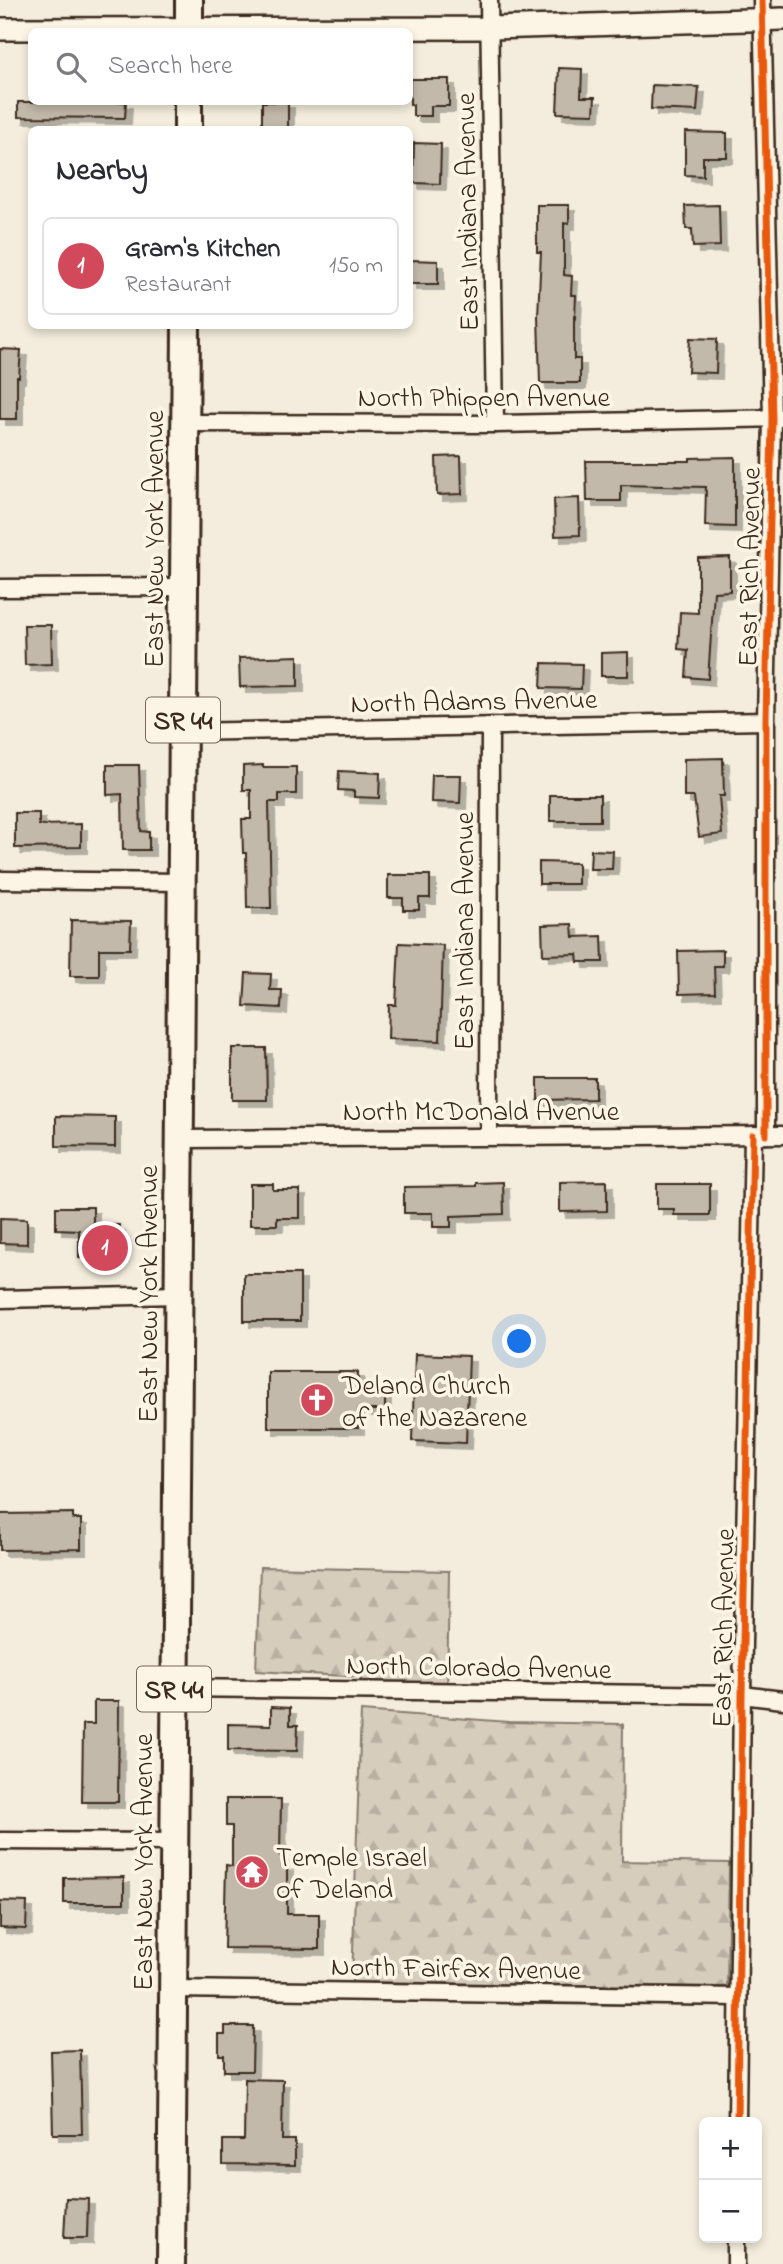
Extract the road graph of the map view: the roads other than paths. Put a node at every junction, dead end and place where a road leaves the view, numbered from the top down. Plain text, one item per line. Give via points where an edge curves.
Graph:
1 (189, 0) edge
2 (489, 0) edge
3 (762, 9) edge
4 (783, 19) edge
5 (189, 28) edge
6 (490, 28) junction
7 (0, 29) edge
8 (28, 29) edge
9 (413, 29) edge
10 (188, 105) edge
11 (188, 126) edge
12 (186, 329) edge
13 (778, 418) edge
14 (185, 423) junction
15 (495, 424) junction
16 (184, 587) junction
17 (0, 588) edge
18 (766, 721) junction
19 (490, 726) junction
20 (183, 732) junction
21 (0, 880) edge
22 (182, 882) junction
23 (759, 1135) junction
24 (783, 1135) edge
25 (489, 1136) junction
26 (180, 1139) junction
27 (179, 1295) junction
28 (0, 1299) edge
29 (174, 1688) junction
30 (742, 1695) junction
31 (783, 1700) edge
32 (0, 1842) edge
33 (174, 1842) junction
34 (174, 1989) junction
35 (738, 1997) junction
36 (737, 2117) edge
37 (736, 2243) edge
38 (171, 2264) edge
39 (736, 2264) edge

1 - 5 main road
2 - 6 street, East Indiana Avenue
3 - 4 street
3 - 6 street
3 - 13 street, East Rich Avenue
6 - 9 street
6 - 15 street, East Indiana Avenue
7 - 8 street
10 - 11 main road
12 - 14 main road, East New York Avenue / SR 44
13 - 15 street, North Phippen Avenue
13 - 18 street, East Rich Avenue
14 - 15 street, North Phippen Avenue
14 - 16 main road, East New York Avenue / SR 44
16 - 17 street
16 - 20 main road, East New York Avenue / SR 44
18 - 19 street, North Adams Avenue
18 - 23 street, East Rich Avenue
19 - 20 street, North Adams Avenue
19 - 25 street, East Indiana Avenue
20 - 22 main road, East New York Avenue / SR 44
21 - 22 street
22 - 26 main road, East New York Avenue / SR 44
23 - 24 street, North McDonald Avenue
23 - 25 street, North McDonald Avenue
23 - 30 street, East Rich Avenue
25 - 26 street, North McDonald Avenue
26 - 27 main road, East New York Avenue / SR 44
27 - 28 street
27 - 29 main road, East New York Avenue / SR 44
29 - 30 street, North Colorado Avenue
29 - 33 main road, East New York Avenue / SR 44
30 - 31 street, North Colorado Avenue
30 - 35 street, East Rich Avenue
32 - 33 street
33 - 34 main road, East New York Avenue / SR 44
34 - 35 street, North Fairfax Avenue
34 - 38 main road, East New York Avenue / SR 44
35 - 36 street, East Rich Avenue
37 - 39 street

